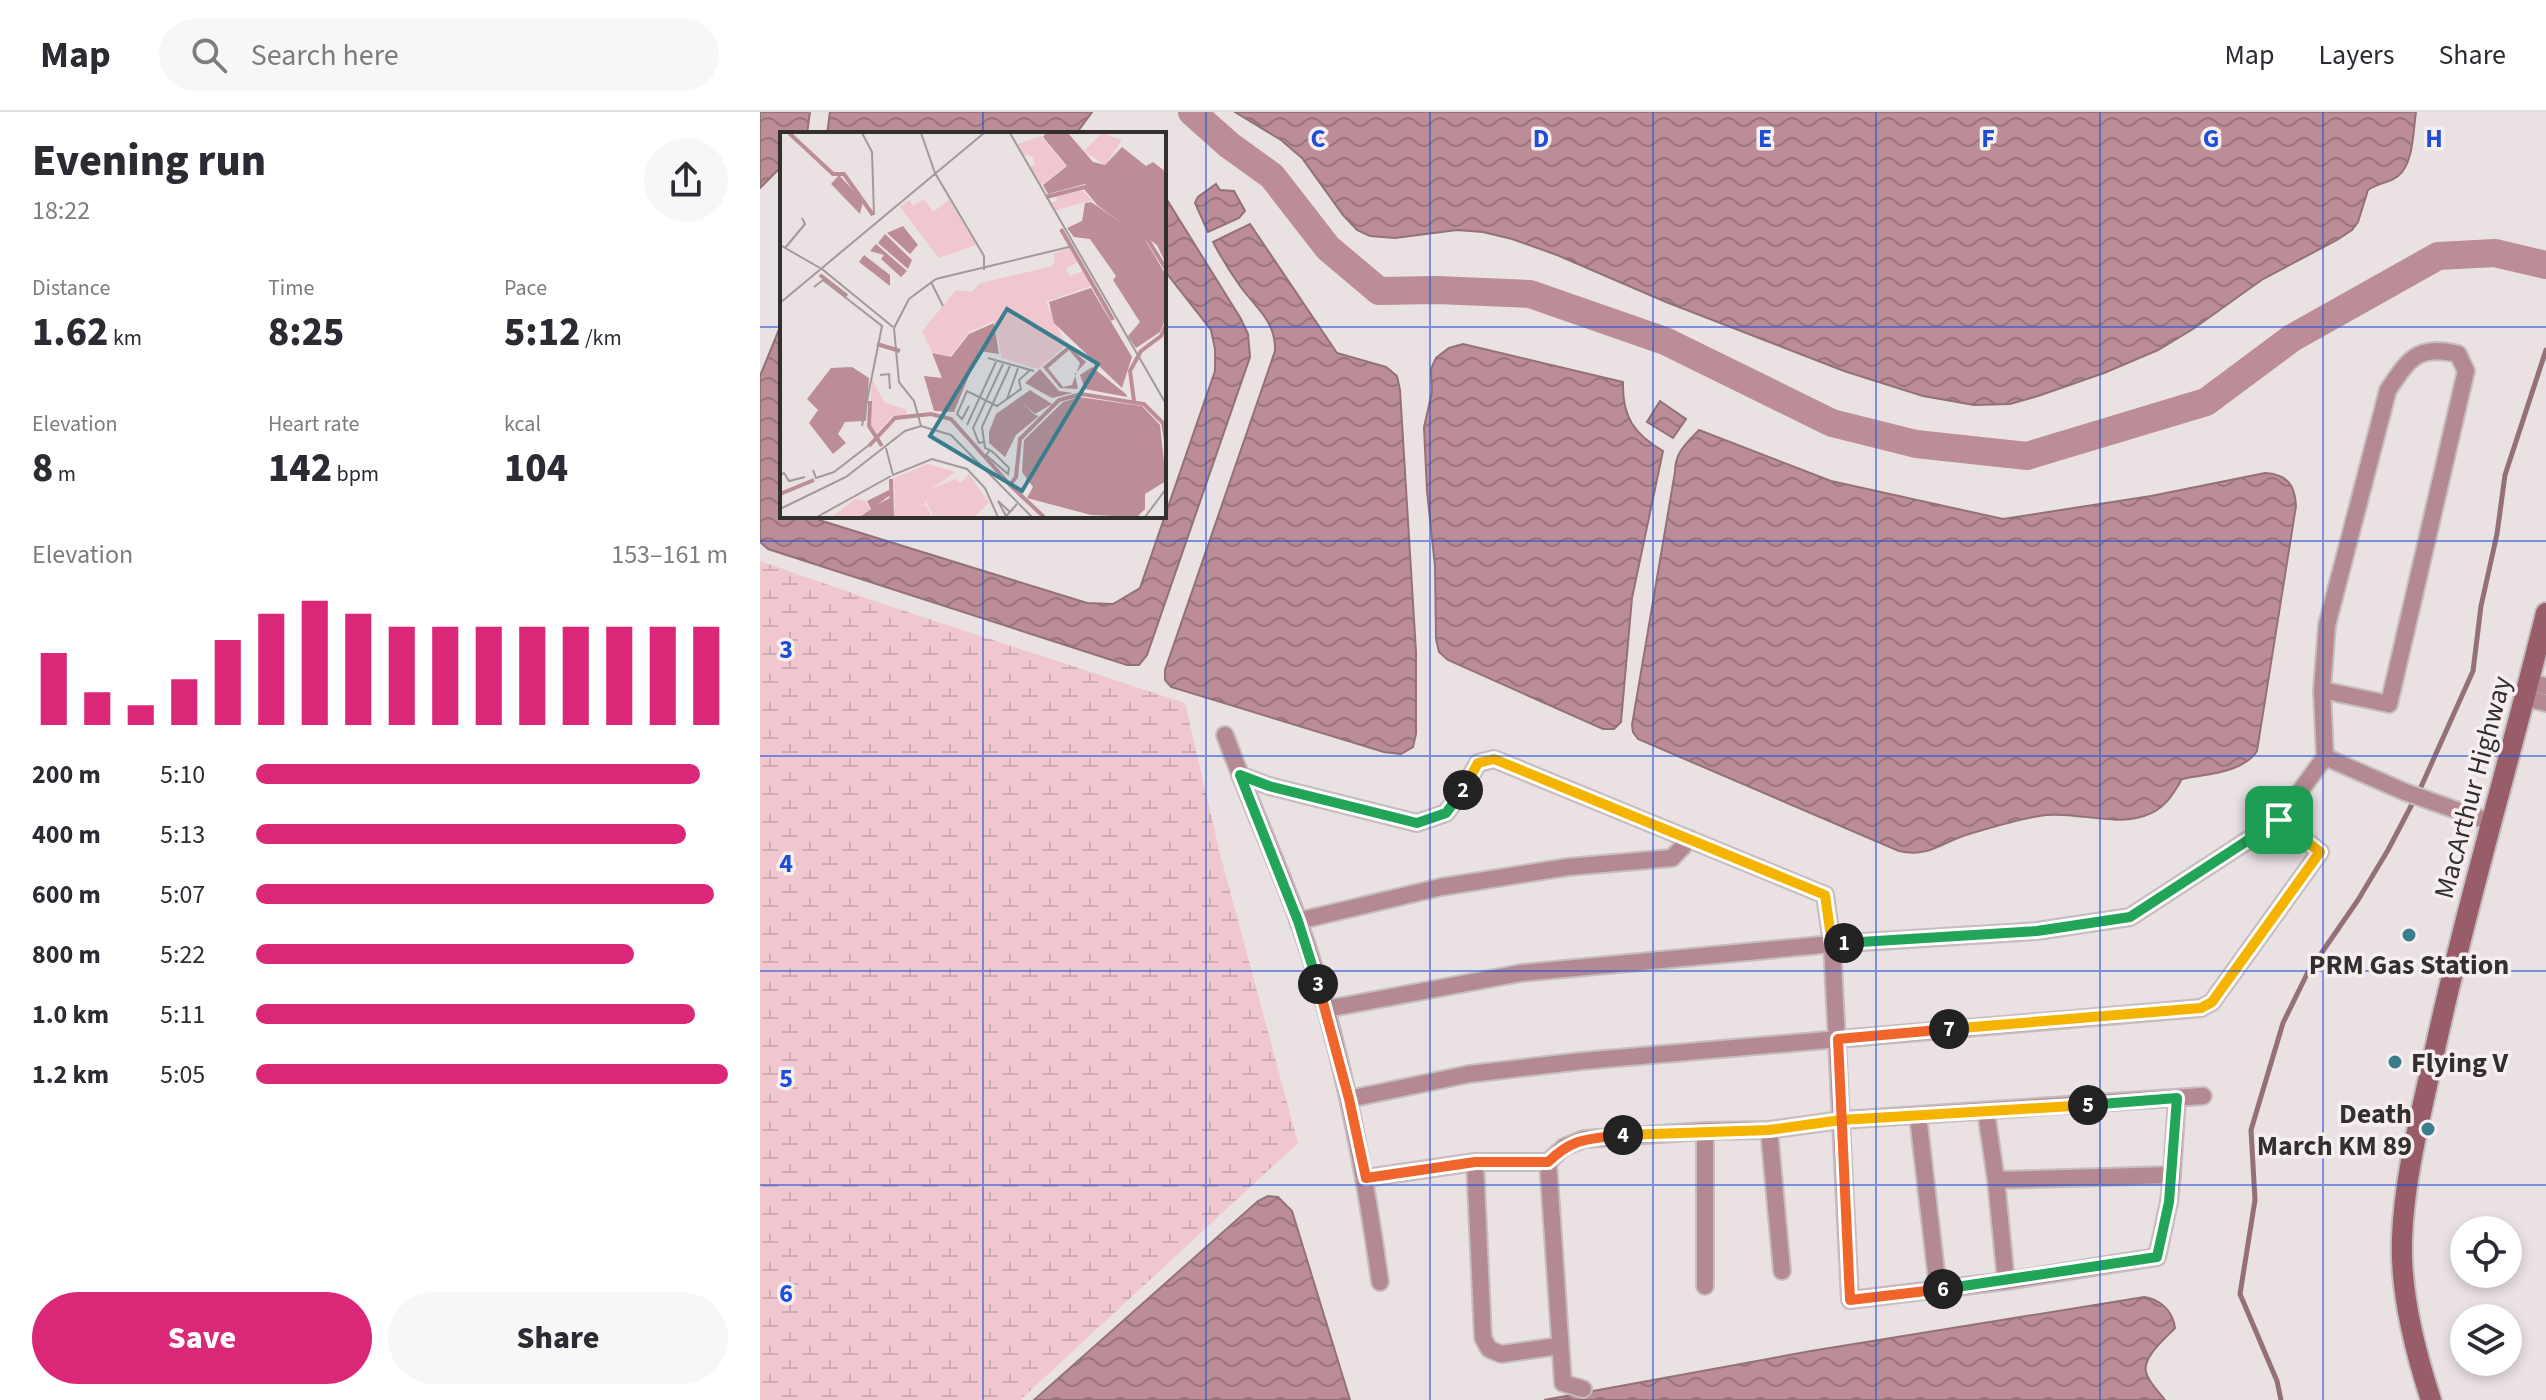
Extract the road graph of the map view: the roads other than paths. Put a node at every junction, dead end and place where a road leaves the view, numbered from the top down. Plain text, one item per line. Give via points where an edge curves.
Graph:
1 (2546, 613) edge
2 (2533, 689) edge
3 (2322, 690) junction
4 (2546, 703) edge
5 (1225, 735) dead end
6 (2325, 757) junction
7 (1240, 775) junction
8 (2279, 820) junction
9 (2490, 822) junction
10 (1690, 839) junction
11 (1298, 921) junction
12 (1832, 944) junction
13 (1326, 1009) junction
14 (1838, 1039) junction
15 (2203, 1096) dead end
16 (2177, 1098) junction
17 (1349, 1099) junction
18 (1986, 1112) junction
19 (1918, 1116) junction
20 (1841, 1120) junction
21 (1769, 1130) junction
22 (1705, 1131) junction
23 (1475, 1162) junction
24 (1548, 1162) junction
25 (2172, 1175) junction
26 (1366, 1178) junction
27 (1996, 1180) junction
28 (1782, 1271) dead end
29 (2006, 1281) junction
30 (1380, 1282) dead end
31 (1705, 1286) dead end
32 (1938, 1289) junction
33 (1559, 1346) junction
34 (1583, 1389) dead end
35 (2431, 1400) edge

1 - 2 main road, MacArthur Highway
2 - 4 street
2 - 9 main road, MacArthur Highway
3 - 3 street via 2389,704 2466,371 2458,354 2421,352 2388,390 2327,625
3 - 6 street
5 - 7 street
6 - 8 street
6 - 9 street
7 - 10 street via 1417,823 1446,813 1478,763 1494,759
7 - 11 street
8 - 12 street via 2130,917 2037,931
8 - 14 street via 2320,852 2212,1002 2201,1008
9 - 35 main road, MacArthur Highway via 2417,1134 2402,1241 2413,1338
10 - 11 street via 1672,858 1568,867 1441,887
10 - 12 street via 1825,895
11 - 13 street
12 - 13 street via 1521,973
12 - 14 street
13 - 17 street
14 - 17 street via 1469,1074
14 - 20 street
15 - 16 street
16 - 18 street
16 - 25 street
17 - 26 street
18 - 19 street
18 - 27 street
19 - 20 street
19 - 32 street
20 - 21 street
20 - 32 street via 1850,1300
21 - 22 street
21 - 28 street
22 - 24 street via 1584,1139 1564,1147
22 - 31 street
23 - 24 street
23 - 26 street
23 - 33 street via 1483,1338 1489,1349 1501,1354
24 - 33 street
25 - 27 street
25 - 29 street via 2157,1257
26 - 30 street
27 - 29 street
29 - 32 street
33 - 34 street via 1563,1383

